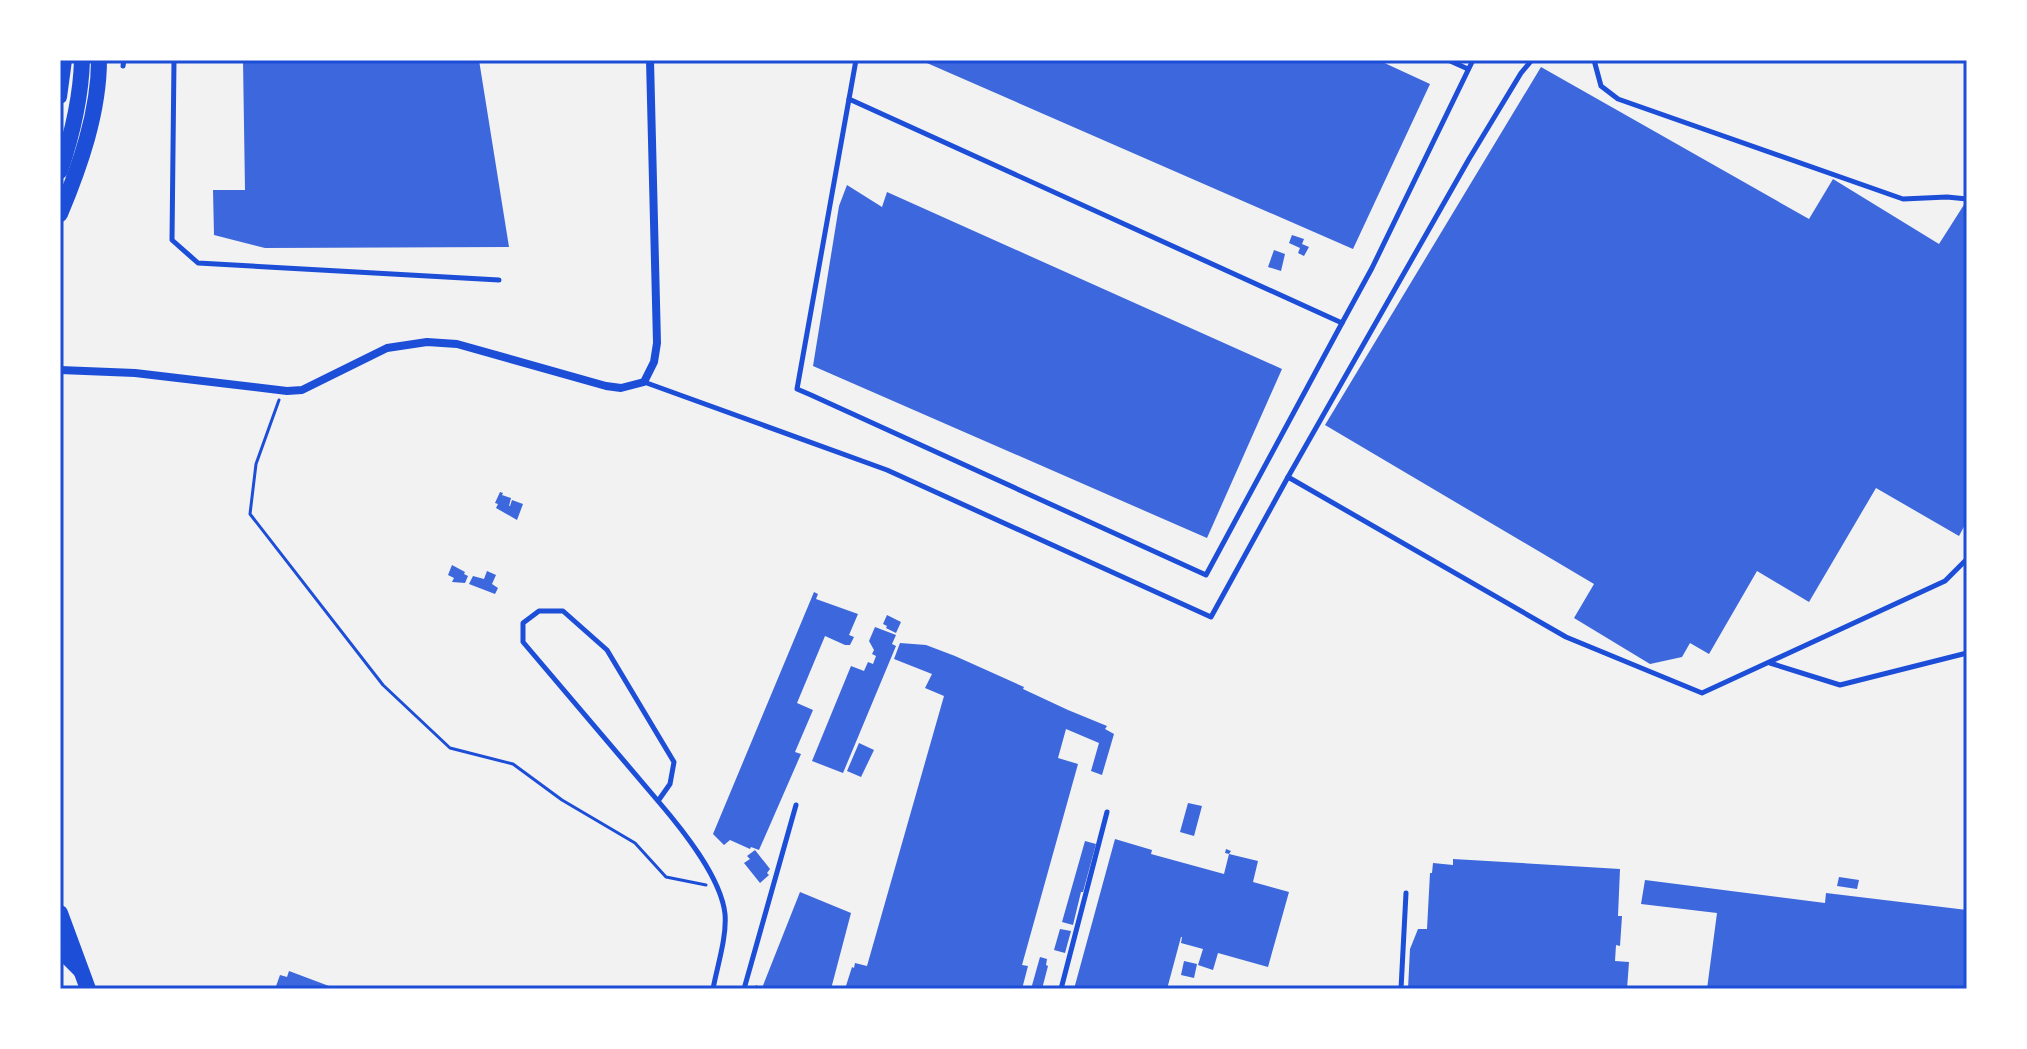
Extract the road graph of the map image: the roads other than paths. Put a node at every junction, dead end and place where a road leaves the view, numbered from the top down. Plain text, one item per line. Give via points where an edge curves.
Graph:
1 (65, 60) edge
2 (82, 60) edge
3 (99, 60) edge
4 (174, 60) edge
5 (650, 60) edge
6 (856, 60) edge
7 (1448, 60) edge
8 (1473, 60) edge
9 (1532, 60) edge
10 (1594, 60) edge
11 (1468, 69) junction
12 (60, 97) edge
13 (849, 99) junction
14 (60, 171) edge
15 (1967, 199) edge
16 (60, 214) edge
17 (499, 280) dead end
18 (1342, 323) junction
19 (60, 370) edge
20 (644, 382) junction
21 (1288, 477) junction
22 (1967, 559) edge
23 (1967, 653) edge
24 (1770, 662) junction
25 (658, 801) junction
26 (796, 805) dead end
27 (1107, 812) dead end
28 (1406, 893) dead end
29 (60, 913) edge
30 (60, 951) edge
31 (81, 973) junction
32 (88, 989) edge
33 (713, 989) edge
34 (744, 989) edge
35 (1061, 989) edge
36 (1401, 989) edge

1 - 12 main road
2 - 14 highway via 78,101
3 - 16 highway via 99,82 79,168
4 - 17 lane via 172,240 198,263
5 - 20 street via 657,343
6 - 13 lane
7 - 11 lane
8 - 11 lane
9 - 21 lane via 1469,159
10 - 15 lane via 1601,86 1618,99 1903,199
11 - 18 lane
13 - 18 lane
13 - 18 lane via 797,389 1206,575
19 - 20 street via 302,390 387,348 427,342 457,344 606,386
20 - 21 lane via 887,470 1211,617
21 - 24 lane via 1566,637 1702,693
22 - 24 lane via 1945,581
23 - 24 lane via 1840,685
25 - 25 lane via 670,784 674,762 607,650 563,611 539,611 523,623 523,642
25 - 33 lane via 697,853 725,914
26 - 34 lane
27 - 35 lane
28 - 36 lane
29 - 31 highway
30 - 31 main road
31 - 32 highway

